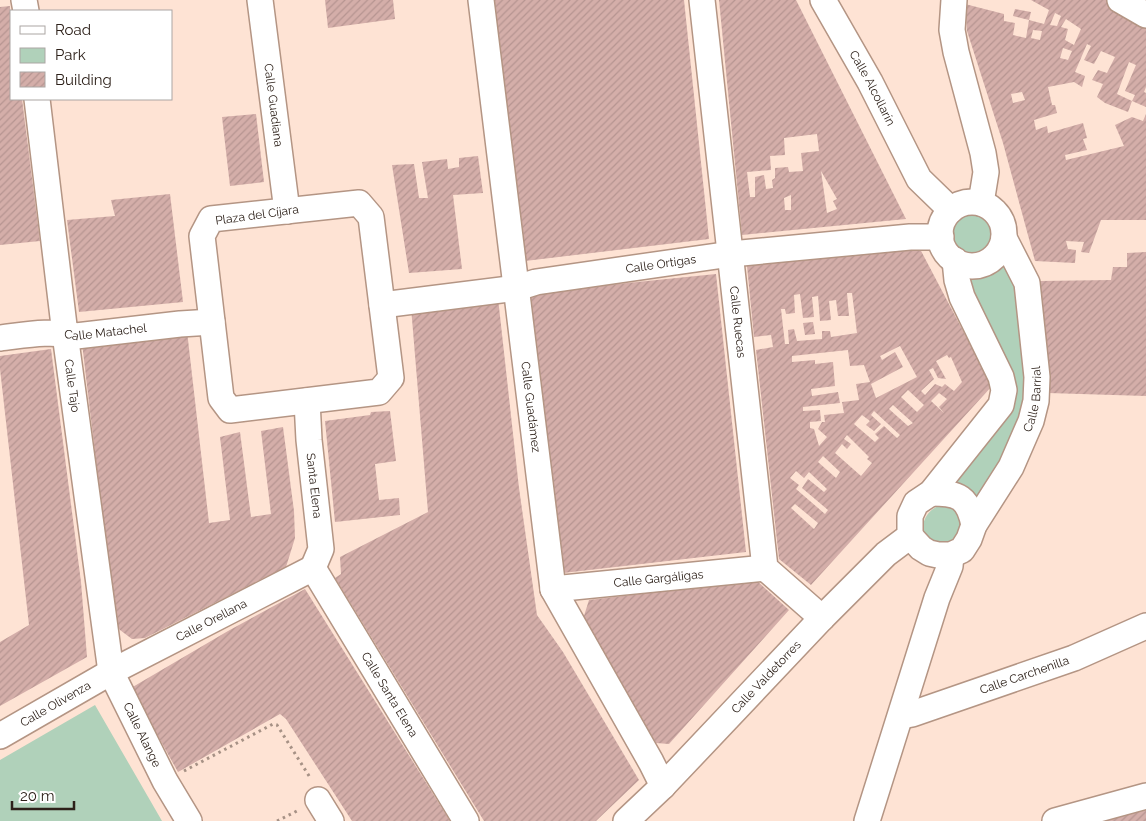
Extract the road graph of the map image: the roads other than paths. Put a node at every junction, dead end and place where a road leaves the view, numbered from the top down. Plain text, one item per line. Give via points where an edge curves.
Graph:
1 (260, 0) edge
2 (481, 0) edge
3 (702, 0) edge
4 (823, 0) edge
5 (954, 0) edge
6 (1120, 0) edge
7 (1146, 15) edge
8 (37, 100) edge
9 (981, 203) junction
10 (287, 211) junction
11 (945, 224) junction
12 (1004, 238) junction
13 (731, 254) junction
14 (954, 260) junction
15 (516, 288) junction
16 (382, 305) junction
17 (212, 322) junction
18 (65, 334) junction
19 (0, 338) edge
20 (307, 401) junction
21 (932, 493) junction
22 (974, 525) junction
23 (910, 526) junction
24 (957, 552) junction
25 (313, 568) junction
26 (765, 568) junction
27 (553, 589) junction
28 (822, 618) junction
29 (1146, 626) edge
30 (111, 672) junction
31 (900, 716) junction
32 (0, 736) edge
33 (663, 786) junction
34 (1146, 796) edge
35 (188, 821) edge
36 (466, 821) edge
37 (626, 821) edge
38 (867, 821) edge
39 (1055, 821) edge

1 - 10 street, Calle Guadiana
2 - 15 street, Calle Guadámez
3 - 13 street, Calle Ruecas
4 - 11 street, Calle Alcollarín
5 - 9 street via 952,30 956,52 986,172
6 - 7 street
8 - 18 street, Calle Tajo
9 - 11 street via 966,202
9 - 12 street via 990,207 1002,220
10 - 16 street, Plaza del Cíjara via 359,203 371,217
10 - 17 street, Plaza del Cíjara via 211,219 202,236
11 - 13 street, Calle Ortigas via 910,237
11 - 14 street via 943,246
12 - 14 street via 1001,248 986,263 964,265
12 - 22 street, Calle Barrial via 1027,282 1037,377 1036,401 1011,467
13 - 15 street, Calle Ortigas via 536,282
13 - 26 street, Calle Ruecas
14 - 21 street, Calle Valdetorres via 962,297 1001,377 1004,390 1001,405
15 - 16 street, Calle Ortigas
15 - 27 street, Calle Guadámez
16 - 20 street, Plaza del Cíjara via 391,378 379,392
17 - 18 street, Calle Matachel via 76,336
17 - 20 street, Plaza del Cíjara via 221,398 230,410
18 - 19 street, Calle Matachel
18 - 30 street, Calle Tajo
20 - 25 street, Santa Elena via 321,549
21 - 22 street via 952,493 962,499 971,510
21 - 23 street, Calle Valdetorres via 916,503
22 - 24 street, Calle Barrial via 970,539
23 - 24 street via 929,553
23 - 28 street, Calle Valdetorres
24 - 31 street, Calle Barrial via 937,598
25 - 30 street, Calle Orellana
25 - 36 street, Calle Santa Elena
26 - 27 street, Calle Gargáligas
26 - 28 street
27 - 33 street, Calle Guadámez
28 - 33 street, Calle Valdetorres
29 - 31 street, Calle Carchenilla via 1074,658
30 - 32 street, Calle Olivenza
30 - 35 street, Calle Alange
31 - 38 street, Calle Barrial
33 - 37 street, Calle Valdetorres
34 - 39 street

